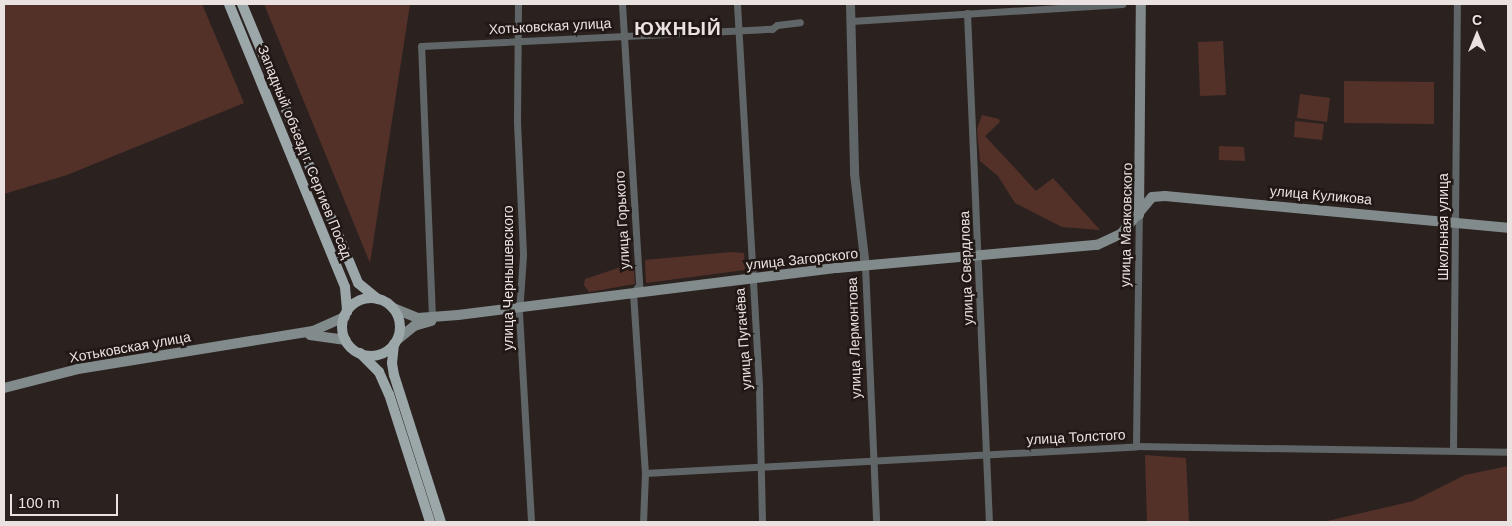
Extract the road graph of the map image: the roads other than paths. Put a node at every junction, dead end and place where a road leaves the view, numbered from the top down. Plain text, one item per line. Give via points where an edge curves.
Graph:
1 (229, 4) edge
2 (242, 4) edge
3 (518, 4) edge
4 (622, 4) edge
5 (737, 4) edge
6 (850, 4) edge
7 (1122, 4) edge
8 (1140, 4) edge
9 (1457, 4) edge
10 (968, 13) junction
11 (851, 21) junction
12 (800, 22) dead end
13 (738, 31) junction
14 (624, 36) junction
15 (520, 40) junction
16 (1139, 215) junction
17 (1456, 222) junction
18 (1508, 228) edge
19 (978, 257) junction
20 (866, 266) junction
21 (751, 278) junction
22 (633, 293) junction
23 (378, 299) junction
24 (393, 308) junction
25 (519, 308) junction
26 (346, 315) junction
27 (458, 315) junction
28 (432, 317) junction
29 (262, 338) junction
30 (346, 340) junction
31 (396, 341) junction
32 (360, 353) junction
33 (4, 388) edge
34 (1136, 446) junction
35 (1453, 450) junction
36 (1508, 452) edge
37 (987, 454) junction
38 (873, 460) junction
39 (760, 468) junction
40 (645, 473) junction
41 (430, 522) edge
42 (441, 522) edge
43 (530, 522) edge
44 (643, 522) edge
45 (762, 522) edge
46 (876, 522) edge
47 (989, 522) edge

1 - 26 main road, Западный объезд г. Сергиев Посад via 345,287
2 - 23 main road, Западный объезд г. Сергиев Посад via 358,283
3 - 15 street, улица Чернышевского
4 - 14 street, улица Горького
5 - 13 street, улица Пугачёва
6 - 11 street, улица Лермонтова
7 - 10 street
8 - 16 main road, улица Маяковского
9 - 17 street, Школьная улица
10 - 11 street
10 - 19 street, улица Свердлова
11 - 20 street, улица Лермонтова via 854,173
12 - 13 street, Хотьковская улица via 777,25 772,29
13 - 14 street, Хотьковская улица
13 - 21 street, улица Пугачёва
14 - 15 street, Хотьковская улица
14 - 22 street, улица Горького via 639,285
15 - 25 street, улица Чернышевского via 517,122 524,255
15 - 28 street, Хотьковская улица via 420,46
16 - 17 main road, улица Куликова via 1152,197 1165,196
16 - 19 main road, улица Загорского via 1121,234 1097,245
16 - 34 street, улица Маяковского
17 - 18 main road, улица Куликова
17 - 35 street, Школьная улица
19 - 20 main road, улица Загорского
19 - 37 street, улица Свердлова
20 - 21 main road, улица Загорского
20 - 38 street, улица Лермонтова
21 - 22 main road, улица Загорского
21 - 39 street, улица Пугачёва via 759,389
22 - 25 main road, улица Загорского
22 - 40 street, улица Горького
23 - 24 main road
23 - 26 main road via 362,300
24 - 28 main road via 412,317
24 - 31 main road via 399,319
25 - 27 main road, улица Загорского
25 - 43 street, улица Чернышевского
26 - 29 main road via 318,330
26 - 30 main road
27 - 28 main road
27 - 31 main road via 414,326
29 - 30 main road via 319,335
29 - 33 main road, Хотьковская улица via 78,369
30 - 32 main road
31 - 32 main road via 379,354
31 - 42 main road via 392,363 394,375
32 - 41 main road via 375,366 389,394
34 - 35 street, улица Толстого
34 - 37 street, улица Толстого
35 - 36 street, улица Толстого
37 - 38 street, улица Толстого
37 - 47 street, улица Свердлова
38 - 39 street, улица Толстого
38 - 46 street, улица Лермонтова
39 - 40 street, улица Толстого
39 - 45 street, улица Пугачёва
40 - 44 street, улица Горького

